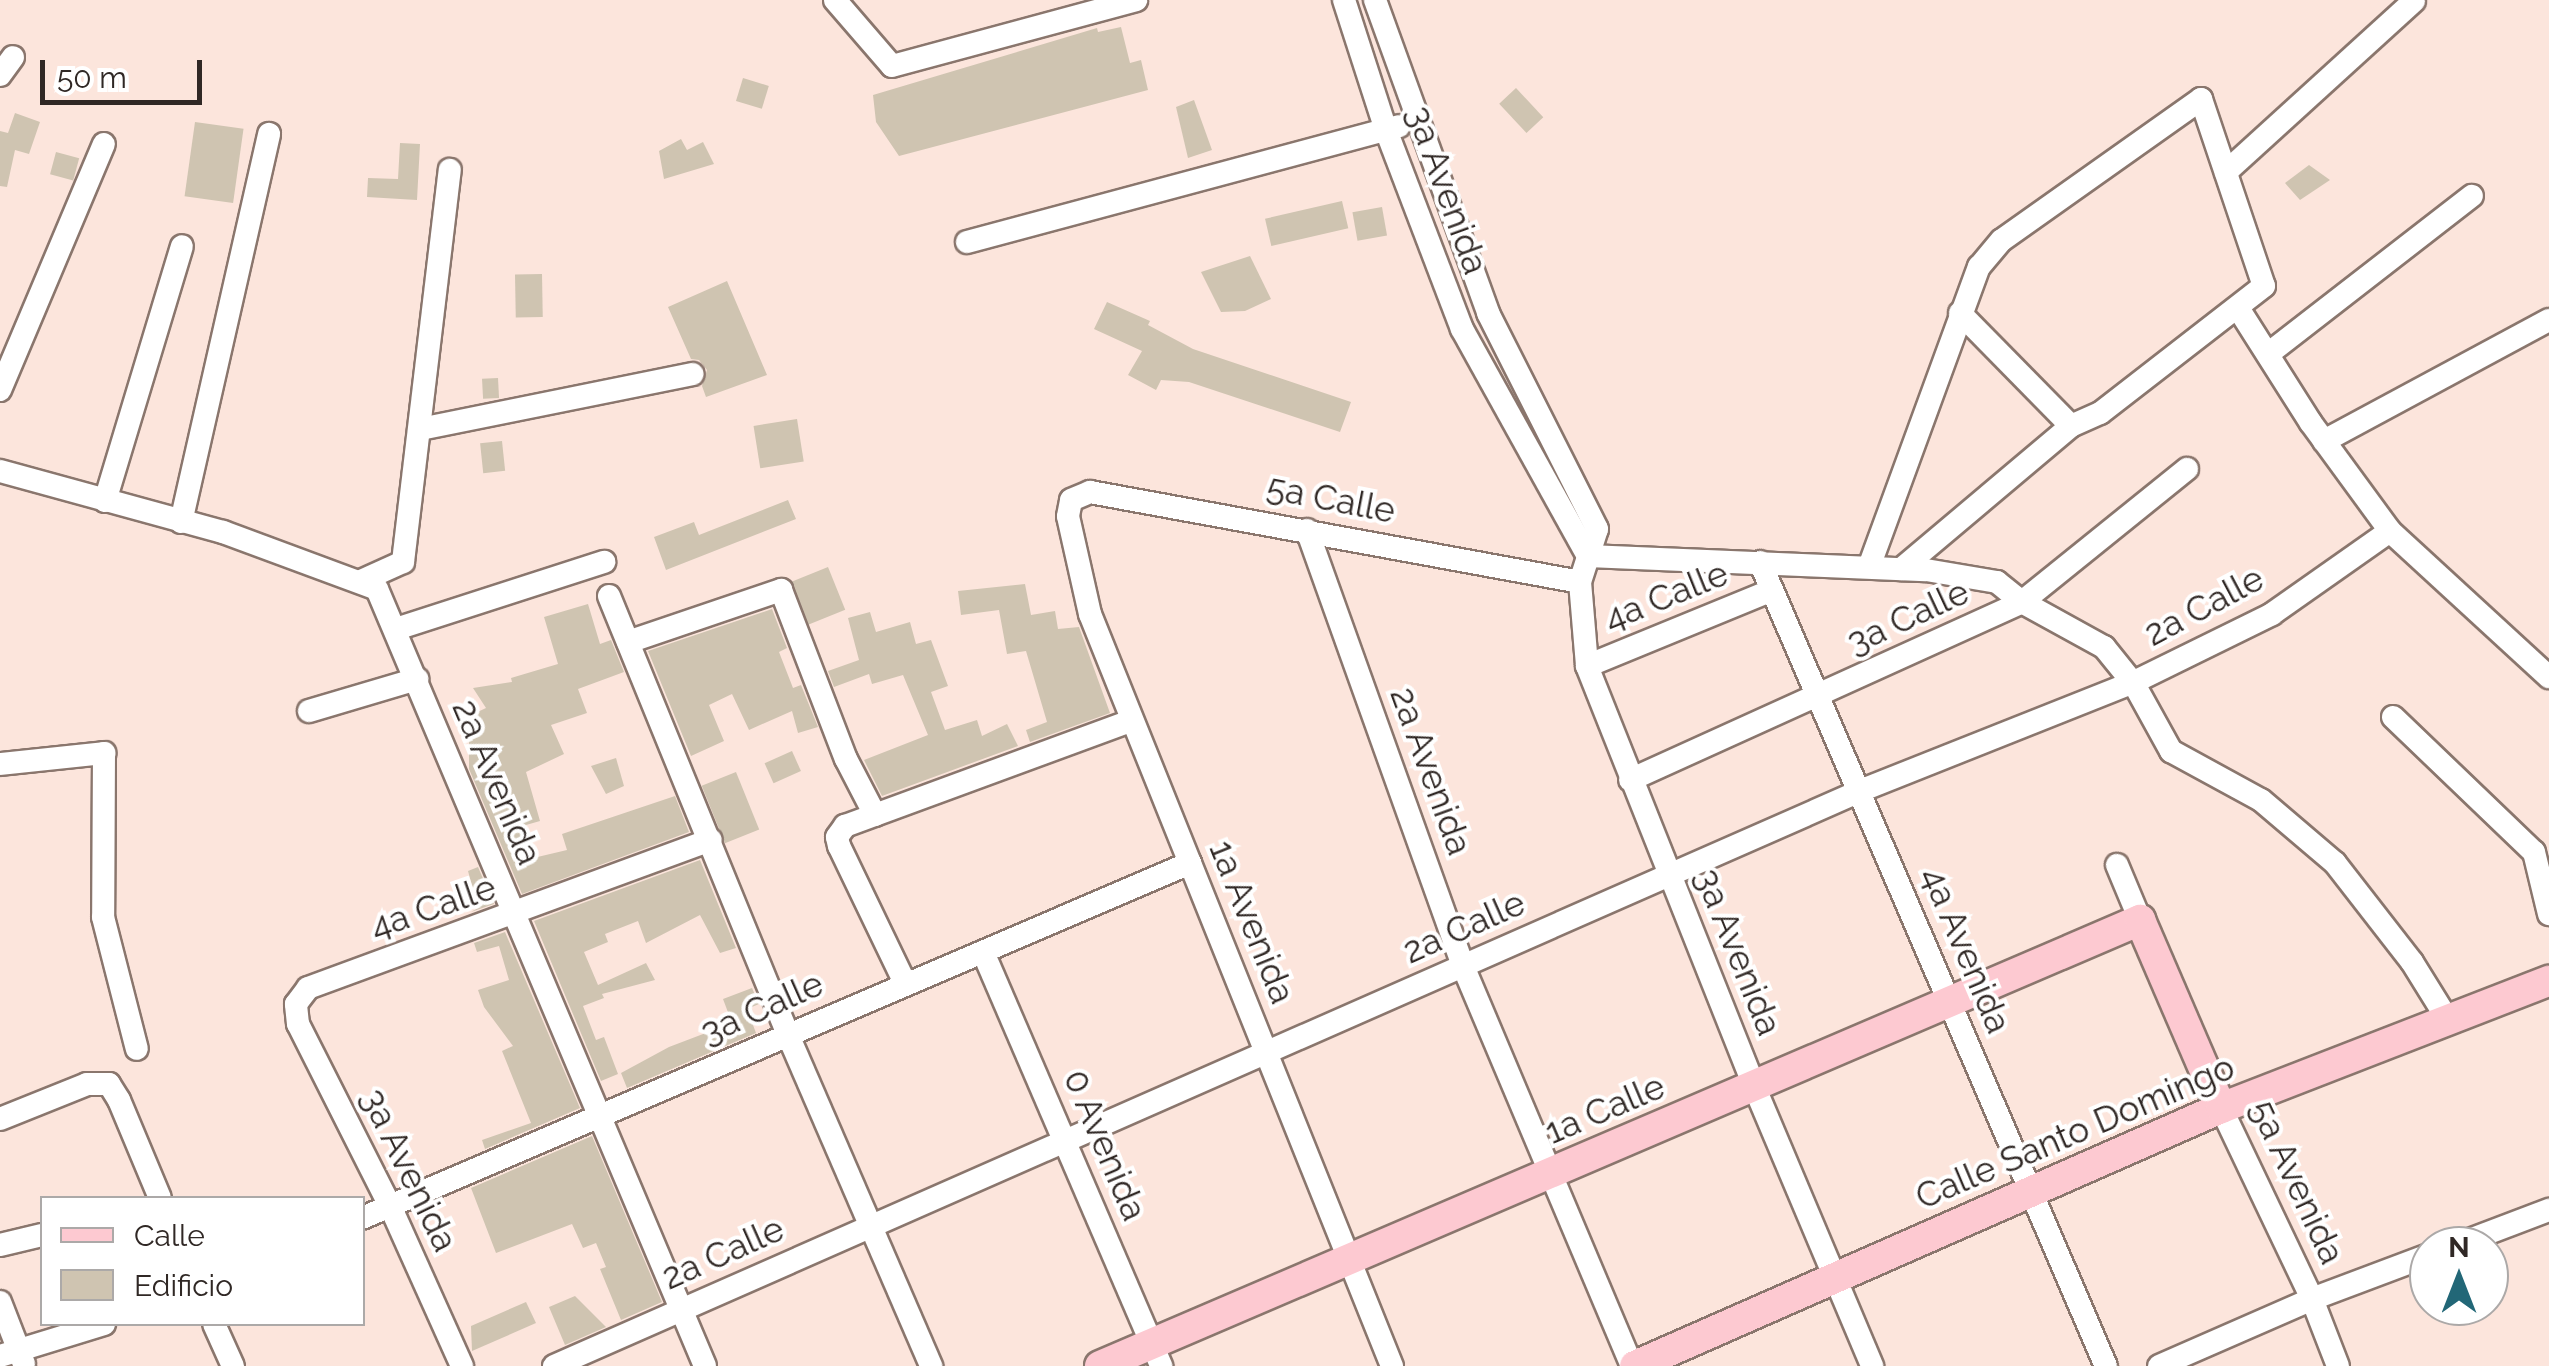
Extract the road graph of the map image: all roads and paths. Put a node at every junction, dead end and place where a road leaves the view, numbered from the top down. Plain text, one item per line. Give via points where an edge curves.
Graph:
1 (835, 0) edge
2 (1136, 0) edge
3 (1344, 0) edge
4 (1375, 0) edge
5 (2414, 1) edge
6 (1416, 122) junction
7 (1386, 130) junction
8 (268, 134) dead end
9 (104, 144) dead end
10 (450, 170) dead end
11 (2226, 172) junction
12 (2472, 196) dead end
13 (968, 242) dead end
14 (182, 246) dead end
15 (2238, 308) junction
16 (1960, 313) junction
17 (2549, 320) edge
18 (2268, 354) junction
19 (693, 374) dead end
20 (0, 390) edge
21 (2071, 426) junction
22 (420, 429) junction
23 (2324, 441) junction
24 (2187, 469) dead end
25 (0, 472) edge
26 (1070, 500) joint
27 (106, 501) junction
28 (181, 522) junction
29 (1308, 530) junction
30 (2390, 532) junction
31 (1588, 556) junction
32 (604, 562) dead end
33 (1760, 562) junction
34 (1869, 567) junction
35 (1901, 568) junction
36 (361, 581) junction
37 (1580, 582) junction
38 (1772, 590) junction
39 (608, 596) dead end
40 (2022, 602) junction
41 (396, 630) junction
42 (628, 642) junction
43 (1587, 666) junction
44 (2549, 677) edge
45 (417, 679) junction
46 (2132, 683) junction
47 (1819, 697) junction
48 (309, 711) dead end
49 (2393, 717) dead end
50 (1130, 720) junction
51 (0, 764) edge
52 (1630, 780) junction
53 (1860, 791) junction
54 (875, 815) junction
55 (711, 840) junction
56 (1190, 862) junction
57 (2117, 866) dead end
58 (1669, 875) junction
59 (2549, 914) edge
60 (515, 916) junction
61 (2140, 920) junction
62 (983, 952) junction
63 (1463, 966) junction
64 (2549, 981) edge
65 (905, 983) junction
66 (1950, 1002) junction
67 (296, 1004) joint
68 (2448, 1020) junction
69 (788, 1035) junction
70 (137, 1049) dead end
71 (1267, 1052) junction
72 (1754, 1086) junction
73 (2220, 1108) junction
74 (600, 1116) junction
75 (0, 1119) edge
76 (1065, 1141) junction
77 (1550, 1173) junction
78 (2030, 1191) junction
79 (159, 1196) edge
80 (390, 1206) junction
81 (2549, 1210) edge
82 (365, 1217) edge
83 (872, 1226) junction
84 (2507, 1226) edge
85 (40, 1236) edge
86 (0, 1246) edge
87 (1349, 1259) junction
88 (2409, 1264) edge
89 (1833, 1278) junction
90 (2312, 1300) junction
91 (0, 1302) edge
92 (682, 1310) junction
93 (99, 1326) edge
94 (215, 1326) edge
95 (1156, 1355) edge
96 (15, 1358) edge
97 (234, 1366) edge
98 (462, 1366) edge
99 (554, 1366) edge
100 (705, 1366) edge
101 (931, 1366) edge
102 (1100, 1366) edge
103 (1392, 1366) edge
104 (1634, 1366) edge
105 (1872, 1366) edge
106 (2106, 1366) edge
107 (2159, 1366) edge
108 (2338, 1366) edge

1 - 2 street via 892,66
3 - 7 street, 3a Avenida
4 - 6 street, 3a Avenida
5 - 11 street
6 - 7 street
6 - 31 street, 3a Avenida via 1488,313 1597,528
7 - 13 street
7 - 31 street, 3a Avenida via 1462,329
8 - 28 street
9 - 20 street
10 - 22 street
11 - 15 street via 2264,286
11 - 16 street via 2200,99 2002,240 1979,267
12 - 18 street
14 - 27 street
15 - 18 street
15 - 21 street via 2100,413
16 - 21 street
16 - 34 street
17 - 23 street
18 - 23 street
19 - 22 street
21 - 35 street
22 - 36 street via 402,562
23 - 30 street
24 - 40 street, 3a Calle
25 - 27 street
26 - 29 street, 5a Calle via 1090,492
26 - 50 street, 1a Avenida via 1090,614
27 - 28 street
28 - 36 street
29 - 37 street, 5a Calle
29 - 63 street, 2a Avenida
30 - 44 street
30 - 46 street, 2a Calle via 2272,614
31 - 33 street
31 - 37 street, 3a Avenida
32 - 41 street
33 - 34 street
33 - 38 street, 4a Avenida
34 - 35 street
35 - 40 street via 1998,582
36 - 41 street, 2a Avenida via 383,598
37 - 43 street, 3a Avenida
38 - 43 street, 4a Calle
38 - 47 street, 4a Avenida
39 - 42 street
40 - 46 street via 2104,647
40 - 47 street, 3a Calle
41 - 45 street, 2a Avenida
42 - 54 street via 781,590 846,759
42 - 55 street
43 - 52 street, 3a Avenida
45 - 48 street
45 - 60 street, 2a Avenida
46 - 53 street, 2a Calle
46 - 68 street via 2172,750 2261,800 2334,863
47 - 52 street, 3a Calle
47 - 53 street, 4a Avenida
49 - 59 street via 2534,852
50 - 54 street
50 - 56 street, 1a Avenida
51 - 70 street via 104,753 103,917
52 - 58 street, 3a Avenida
53 - 58 street, 2a Calle
53 - 66 street, 4a Avenida
54 - 65 street via 845,826 837,837
55 - 60 street, 4a Calle
55 - 69 street
56 - 62 street, 3a Calle
56 - 71 street, 1a Avenida
57 - 61 street, 5a Avenida
58 - 63 street, 2a Calle
58 - 72 street, 3a Avenida
60 - 67 street, 4a Calle via 308,988
60 - 74 street, 2a Avenida
61 - 66 main road, 1a Calle
61 - 73 main road, 5a Avenida
62 - 65 street, 3a Calle
62 - 76 street, 0 Avenida
63 - 71 street, 2a Calle
63 - 77 street, 2a Avenida
64 - 68 main road, Calle Santo Domingo
65 - 69 street, 3a Calle
66 - 72 main road, 1a Calle
66 - 78 street, 4a Avenida
67 - 80 street, 3a Avenida via 298,1024
68 - 73 main road, Calle Santo Domingo
69 - 74 street, 3a Calle
69 - 83 street
71 - 76 street, 2a Calle
71 - 87 street, 1a Avenida
72 - 77 main road, 1a Calle
72 - 89 street, 3a Avenida
73 - 78 main road, Calle Santo Domingo
73 - 90 street, 5a Avenida
74 - 80 street, 3a Calle
74 - 92 street, 2a Avenida
75 - 79 street via 87,1084 108,1084
76 - 83 street, 2a Calle
76 - 95 street, 0 Avenida
77 - 87 main road, 1a Calle
77 - 104 street, 2a Avenida
78 - 89 main road, Calle Santo Domingo
78 - 106 street, 4a Avenida
80 - 82 street, 3a Calle
80 - 98 street, 3a Avenida
81 - 84 street
83 - 92 street, 2a Calle
83 - 101 street
85 - 86 street
87 - 95 main road, 1a Calle
87 - 103 street, 1a Avenida
88 - 90 street
89 - 104 main road, Calle Santo Domingo
89 - 105 street, 3a Avenida
90 - 107 street
90 - 108 street, 5a Avenida
91 - 96 street
92 - 99 street, 2a Calle
92 - 100 street, 2a Avenida
93 - 96 street
94 - 97 street
95 - 102 main road, 1a Calle

